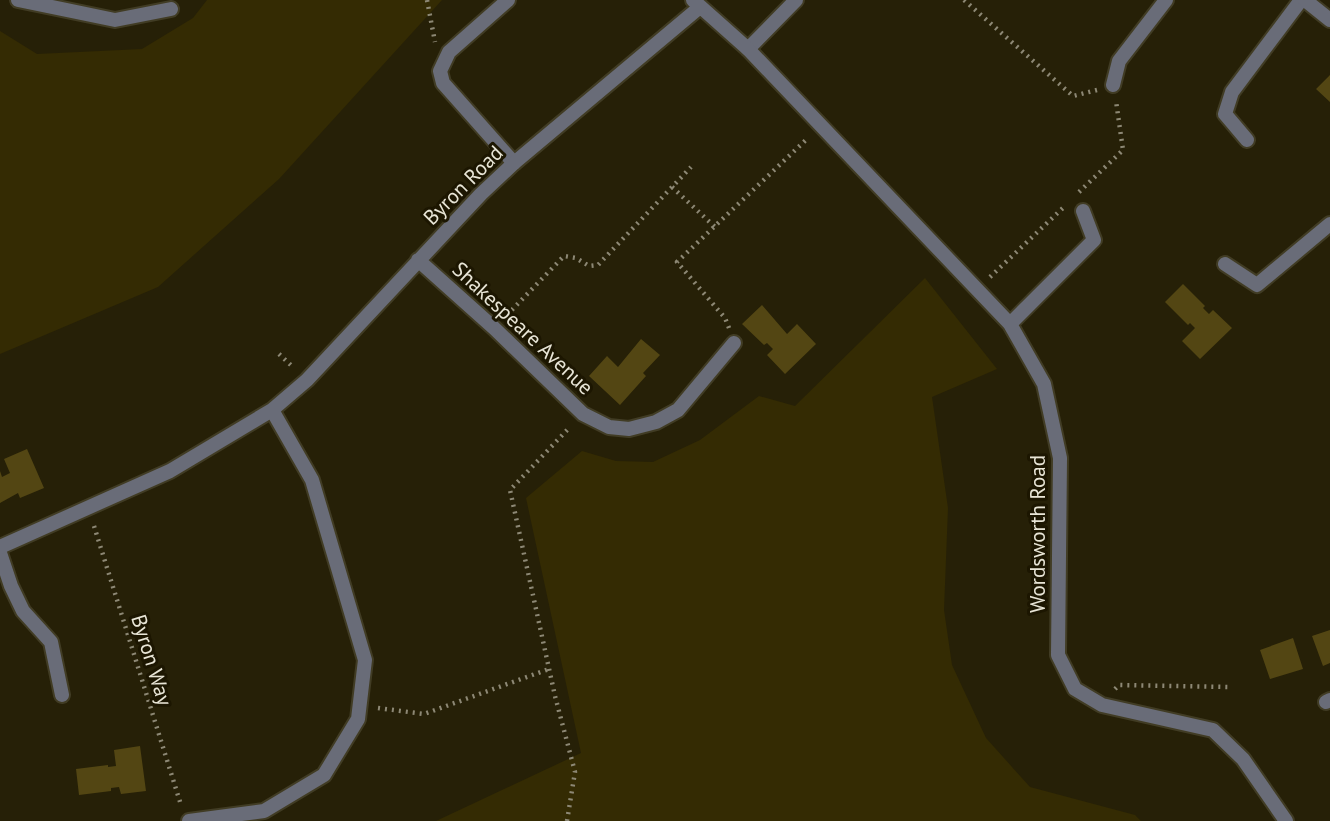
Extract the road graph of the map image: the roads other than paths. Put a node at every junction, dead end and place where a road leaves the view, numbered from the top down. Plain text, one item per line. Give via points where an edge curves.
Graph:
1 (18, 0) edge
2 (508, 0) edge
3 (796, 0) edge
4 (1166, 0) edge
5 (1303, 0) edge
6 (696, 4) edge
7 (171, 9) dead end
8 (1330, 20) edge
9 (748, 49) junction
10 (1113, 85) road end
11 (1247, 140) dead end
12 (514, 163) junction
13 (1083, 211) dead end
14 (1327, 233) edge
15 (418, 260) junction
16 (1225, 264) dead end
17 (1010, 324) junction
18 (734, 344) road end
19 (272, 410) junction
20 (0, 547) edge
21 (0, 553) edge
22 (62, 695) dead end
23 (185, 814) edge
24 (1286, 821) edge

1 - 7 street via 115,20
2 - 12 street via 449,52 440,71 443,83
3 - 9 street
4 - 10 street via 1119,61
5 - 8 street
5 - 11 street via 1232,92 1225,114
6 - 9 street, Wordsworth Road
6 - 12 street, Byron Road
9 - 17 street, Wordsworth Road
12 - 15 street, Byron Road
13 - 17 street via 1094,240
14 - 16 street via 1257,285
15 - 18 street, Shakespeare Avenue via 583,414 609,427 629,429 678,410
15 - 19 street, Byron Road via 307,380
17 - 24 street, Wordsworth Road via 1044,384 1060,458 1058,655 1074,689 1102,705 1213,730 1243,759
19 - 20 street, Byron Road via 170,471
19 - 23 street via 312,480 365,660 358,719 324,775 264,811
21 - 22 street via 23,611 51,642

